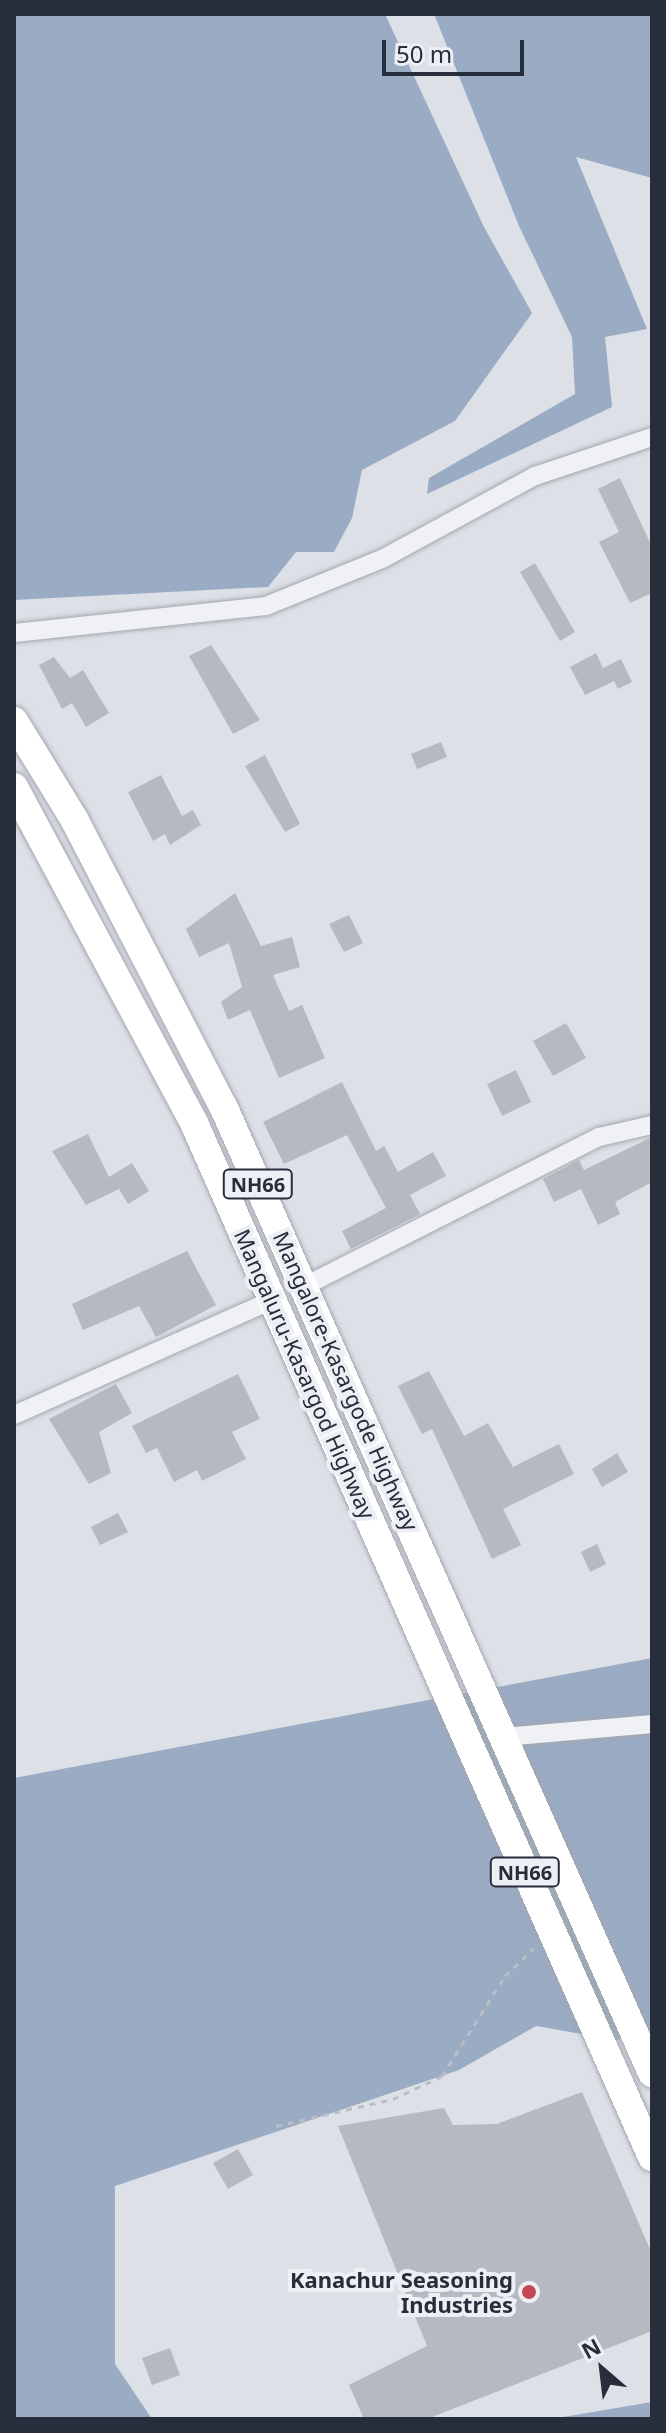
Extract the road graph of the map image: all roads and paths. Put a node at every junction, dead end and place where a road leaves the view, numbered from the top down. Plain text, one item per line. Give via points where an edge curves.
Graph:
1 (652, 437) edge
2 (14, 633) edge
3 (14, 721) edge
4 (14, 787) edge
5 (652, 1125) edge
6 (303, 1287) junction
7 (272, 1300) junction
8 (14, 1415) edge
9 (652, 1724) edge
10 (504, 1737) junction
11 (551, 1931) junction
12 (649, 2067) edge
13 (276, 2126) dead end
14 (652, 2157) edge

1 - 2 street via 535,476 382,559 266,606
3 - 6 highway, Mangalore-Kasargode Highway / NH66 via 74,819 224,1108
4 - 7 highway, Mangaluru-Kasargod Highway / NH66 via 122,977
5 - 6 street via 599,1137
6 - 10 highway, Mangalore-Kasargode Highway / NH66
7 - 8 street
7 - 11 highway, Mangaluru-Kasargod Highway / NH66
9 - 10 street
10 - 12 highway, NH66
11 - 13 path via 505,1976 442,2076 393,2099
11 - 14 highway, NH66

